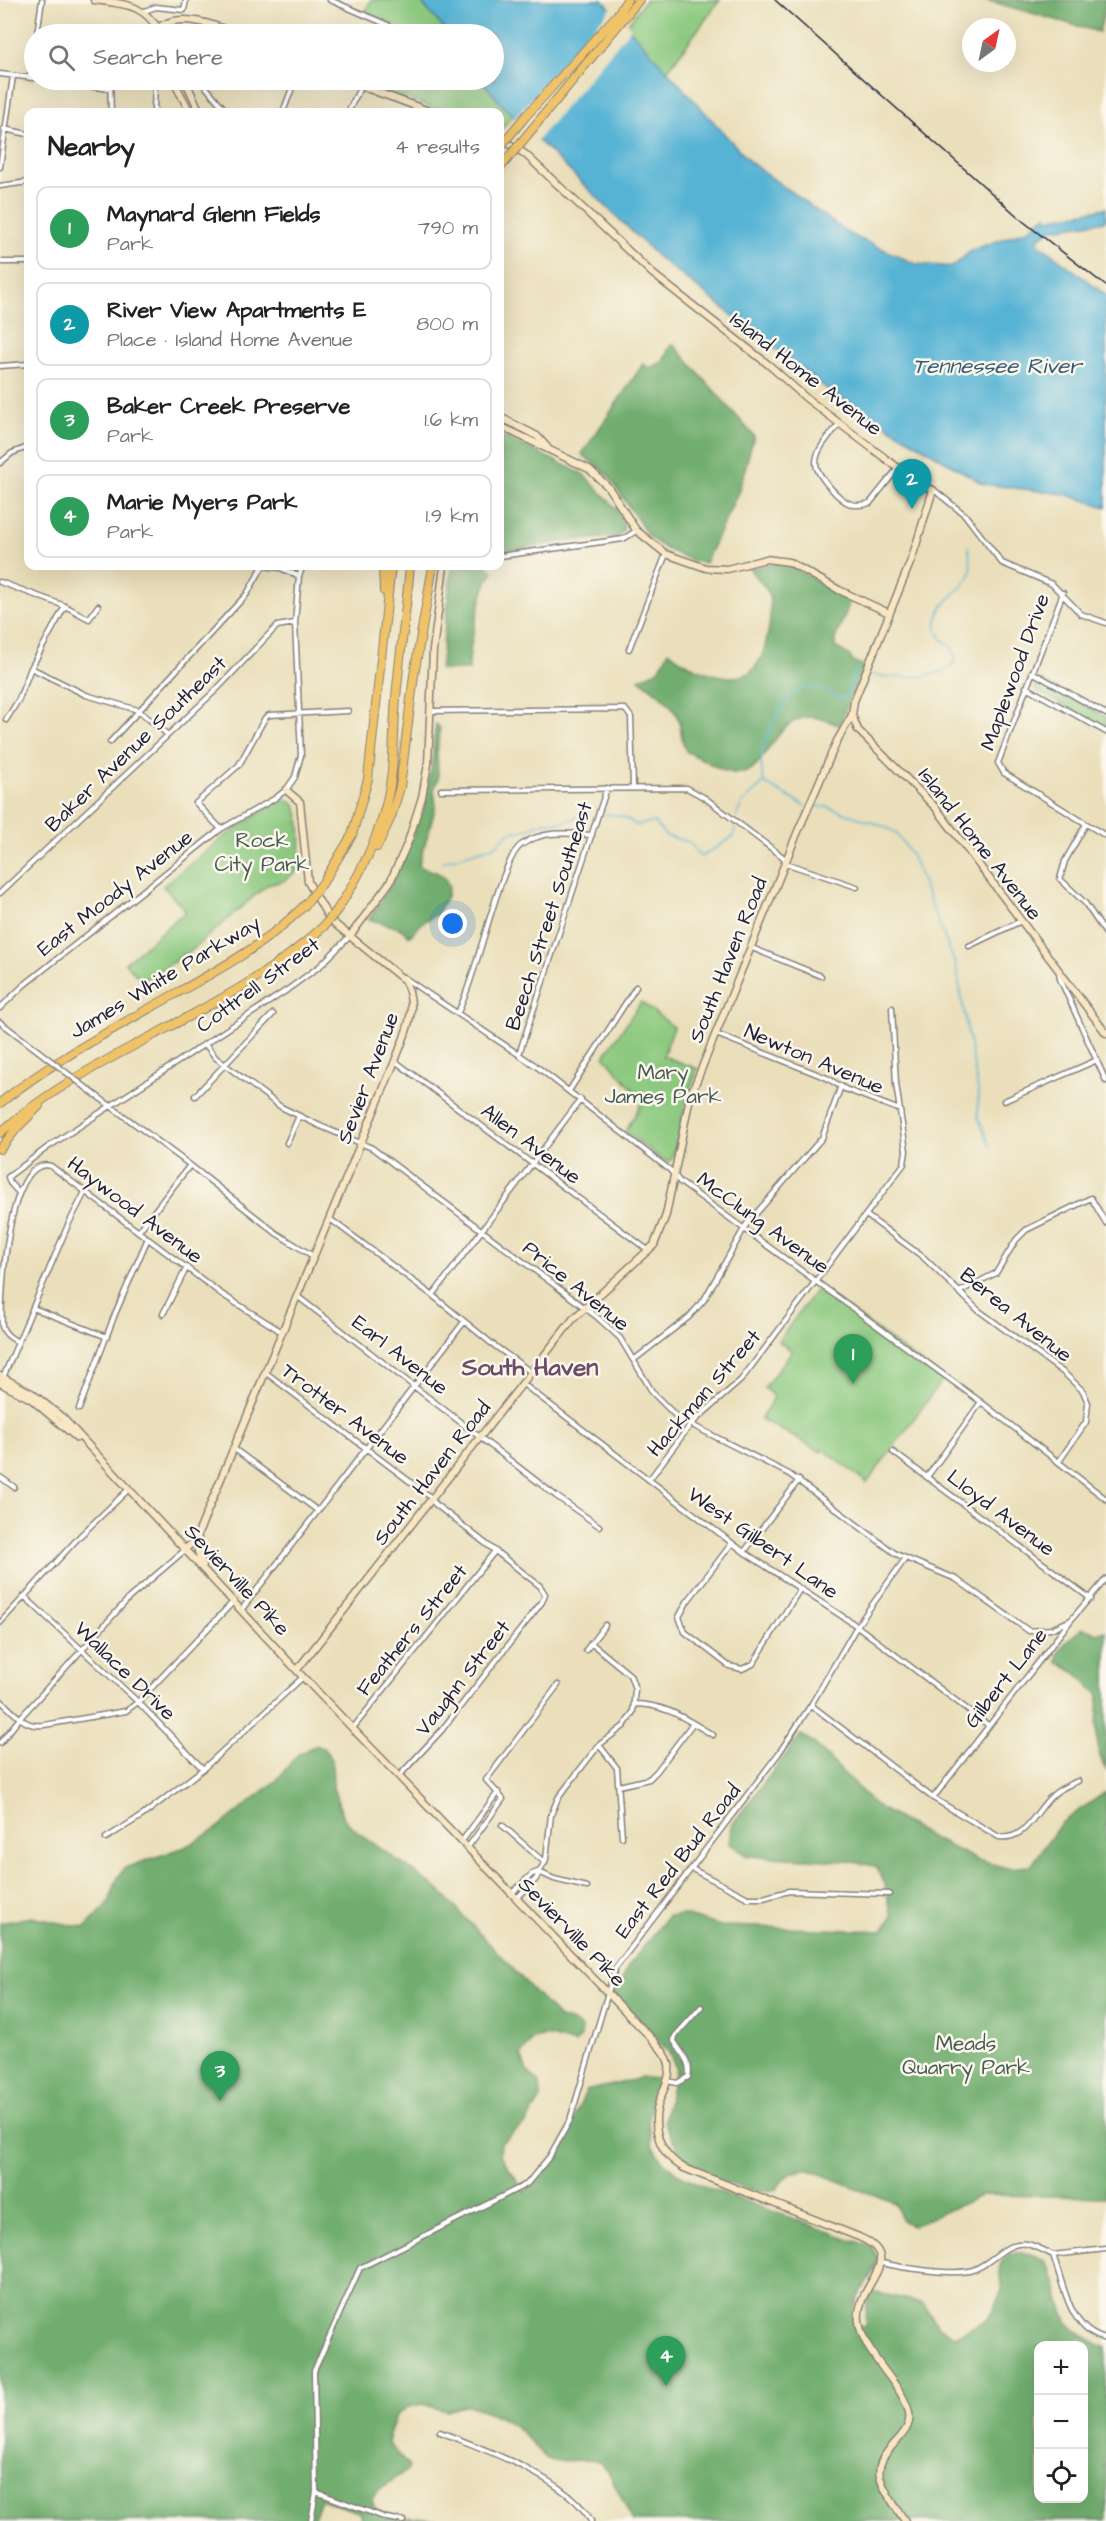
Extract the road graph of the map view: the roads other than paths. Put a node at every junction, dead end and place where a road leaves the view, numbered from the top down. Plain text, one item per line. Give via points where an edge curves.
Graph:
1 (42, 0) edge
2 (94, 0) edge
3 (186, 0) edge
4 (330, 0) edge
5 (627, 0) edge
6 (639, 0) edge
7 (144, 11) junction
8 (38, 24) edge
9 (153, 24) edge
10 (164, 24) edge
11 (208, 24) edge
12 (386, 24) edge
13 (0, 74) edge
14 (13, 76) junction
15 (24, 77) edge
16 (110, 90) edge
17 (155, 90) edge
18 (178, 90) edge
19 (189, 90) edge
20 (208, 90) edge
21 (291, 90) edge
22 (359, 90) edge
23 (379, 90) edge
24 (111, 108) edge
25 (154, 108) edge
26 (188, 108) edge
27 (199, 108) edge
28 (224, 108) edge
29 (284, 108) edge
30 (350, 108) edge
31 (422, 108) edge
32 (524, 118) junction
33 (4, 129) junction
34 (24, 133) edge
35 (504, 136) edge
36 (504, 141) edge
37 (504, 142) edge
38 (0, 158) edge
39 (504, 163) edge
40 (0, 167) edge
41 (24, 183) edge
42 (0, 186) edge
43 (0, 262) edge
44 (24, 262) edge
45 (24, 364) edge
46 (0, 366) edge
47 (504, 419) edge
48 (840, 423) junction
49 (504, 428) edge
50 (547, 447) junction
51 (24, 448) edge
52 (0, 463) edge
53 (898, 468) junction
54 (933, 490) junction
55 (636, 531) junction
56 (666, 554) junction
57 (504, 555) edge
58 (261, 570) edge
59 (285, 570) edge
60 (301, 570) edge
61 (383, 570) edge
62 (391, 570) edge
63 (410, 570) edge
64 (432, 570) edge
65 (443, 570) edge
66 (299, 576) junction
67 (0, 582) edge
68 (1063, 593) junction
69 (65, 606) junction
70 (98, 606) dead end
71 (890, 613) junction
72 (386, 616) junction
73 (296, 623) junction
74 (1106, 623) edge
75 (629, 649) dead end
76 (31, 668) junction
77 (1032, 672) junction
78 (1026, 687) junction
79 (138, 710) junction
80 (348, 711) dead end
81 (430, 711) junction
82 (299, 712) junction
83 (1106, 714) edge
84 (852, 715) junction
85 (6, 720) dead end
86 (1106, 732) edge
87 (168, 735) junction
88 (110, 742) dead end
89 (633, 787) junction
90 (607, 788) junction
91 (286, 790) junction
92 (441, 790) dead end
93 (1086, 824) junction
94 (220, 829) junction
95 (592, 835) junction
96 (1106, 836) edge
97 (786, 861) junction
98 (356, 882) junction
99 (857, 887) dead end
100 (0, 894) edge
101 (1021, 921) junction
102 (1106, 934) edge
103 (350, 936) junction
104 (969, 946) dead end
105 (752, 948) junction
106 (1059, 971) junction
107 (400, 975) junction
108 (821, 976) dead end
109 (636, 987) dead end
110 (0, 1008) edge
111 (892, 1008) dead end
112 (458, 1012) junction
113 (273, 1014) dead end
114 (0, 1022) edge
115 (1106, 1033) edge
116 (716, 1034) junction
117 (205, 1044) junction
118 (519, 1054) junction
119 (1097, 1060) junction
120 (395, 1061) junction
121 (224, 1064) junction
122 (1106, 1081) edge
123 (68, 1083) junction
124 (841, 1086) junction
125 (569, 1091) junction
126 (195, 1096) dead end
127 (580, 1100) junction
128 (1004, 1101) dead end
129 (0, 1105) edge
130 (111, 1106) junction
131 (900, 1110) junction
132 (299, 1116) junction
133 (0, 1133) edge
134 (361, 1142) junction
135 (286, 1143) dead end
136 (0, 1149) edge
137 (531, 1163) junction
138 (190, 1165) junction
139 (674, 1174) junction
140 (18, 1192) junction
141 (85, 1192) junction
142 (866, 1215) junction
143 (329, 1218) junction
144 (1106, 1223) edge
145 (744, 1228) junction
146 (481, 1230) junction
147 (139, 1231) junction
148 (148, 1239) junction
149 (649, 1251) junction
150 (313, 1256) junction
151 (187, 1267) junction
152 (816, 1280) junction
153 (959, 1292) junction
154 (432, 1295) junction
155 (296, 1296) junction
156 (584, 1307) junction
157 (33, 1308) junction
158 (163, 1314) dead end
159 (464, 1322) junction
160 (1, 1328) edge
161 (282, 1332) junction
162 (107, 1337) junction
163 (18, 1342) junction
164 (635, 1359) junction
165 (265, 1372) junction
166 (531, 1372) junction
167 (1, 1380) edge
168 (523, 1383) junction
169 (415, 1385) junction
170 (981, 1402) junction
171 (80, 1409) dead end
172 (691, 1424) junction
173 (481, 1437) junction
174 (87, 1446) junction
175 (233, 1448) junction
176 (365, 1448) junction
177 (893, 1452) dead end
178 (1059, 1461) junction
179 (0, 1477) edge
180 (927, 1477) junction
181 (649, 1480) junction
182 (799, 1480) junction
183 (14, 1487) dead end
184 (129, 1489) junction
185 (1106, 1499) edge
186 (433, 1500) junction
187 (318, 1511) junction
188 (599, 1526) dead end
189 (198, 1535) junction
190 (732, 1543) junction
191 (185, 1549) junction
192 (495, 1551) junction
193 (744, 1552) junction
194 (904, 1559) junction
195 (204, 1569) junction
196 (1106, 1580) edge
197 (800, 1589) junction
198 (545, 1594) joint
199 (24, 1596) junction
200 (1091, 1599) junction
201 (234, 1600) junction
202 (242, 1609) junction
203 (1071, 1620) junction
204 (0, 1623) edge
205 (605, 1625) dead end
206 (857, 1626) junction
207 (591, 1643) junction
208 (83, 1650) junction
209 (586, 1650) dead end
210 (297, 1670) junction
211 (303, 1677) junction
212 (558, 1685) dead end
213 (0, 1700) edge
214 (138, 1702) junction
215 (634, 1704) junction
216 (811, 1705) junction
217 (20, 1718) junction
218 (693, 1723) junction
219 (988, 1725) junction
220 (353, 1728) junction
221 (713, 1735) dead end
222 (0, 1743) edge
223 (599, 1745) junction
224 (203, 1769) junction
225 (399, 1776) junction
226 (1078, 1781) dead end
227 (619, 1786) junction
228 (498, 1792) junction
229 (933, 1798) junction
230 (502, 1825) dead end
231 (622, 1837) dead end
232 (106, 1838) dead end
233 (462, 1841) junction
234 (468, 1847) junction
235 (545, 1863) junction
236 (692, 1869) junction
237 (539, 1872) junction
238 (587, 1887) dead end
239 (889, 1894) dead end
240 (515, 1895) junction
241 (607, 1992) junction
242 (701, 2007) dead end
243 (668, 2081) junction
244 (1106, 2249) edge
245 (1053, 2255) junction
246 (881, 2263) junction
247 (1106, 2339) edge
248 (440, 2432) dead end
249 (316, 2492) junction
250 (311, 2521) edge
251 (405, 2521) edge
252 (591, 2521) edge
253 (905, 2521) edge

1 - 8 street
2 - 7 street
3 - 7 street via 184,10 156,7
4 - 12 street
5 - 32 highway
6 - 39 highway, bridge
7 - 9 street
10 - 11 street
13 - 14 street
14 - 15 street
14 - 33 street
16 - 24 street
17 - 25 street
18 - 26 street
19 - 27 street
20 - 28 street
21 - 29 street
22 - 30 street
23 - 31 street
32 - 35 highway, bridge
32 - 37 highway, bridge
33 - 34 street
33 - 38 street
36 - 48 street, Island Home Avenue via 525,154 653,274
38 - 40 street
41 - 42 street
43 - 44 street
45 - 46 street
47 - 50 street via 537,436
48 - 53 street, Island Home Avenue
48 - 53 street via 820,449 816,464 822,478 843,500 854,505 870,503
49 - 50 street
50 - 55 street via 600,477
51 - 52 street
53 - 54 street, Island Home Avenue
54 - 68 street, Maplewood Drive via 965,515 1002,563 1048,581
54 - 71 street
55 - 56 street
55 - 57 street via 623,539
56 - 71 street via 706,568 727,569 766,559 789,562
56 - 75 street
58 - 79 street via 247,594
59 - 66 street
60 - 66 street
61 - 72 highway
62 - 72 highway, James White Parkway
63 - 98 highway, James White Parkway via 392,772 385,811
64 - 98 highway via 400,788 376,850
65 - 81 street, Cottrell Street
66 - 73 street
67 - 69 street
68 - 74 street via 1081,614
68 - 77 street, Maplewood Drive
69 - 70 street via 89,619
69 - 76 street
71 - 84 street via 856,695
72 - 129 highway, James White Parkway, bridge via 371,761 363,801 346,847 322,884 261,945 76,1050 33,1077
73 - 82 street
73 - 87 street, Baker Avenue Southeast via 277,626
76 - 79 street via 86,695
76 - 85 street
77 - 78 street, Maplewood Drive
77 - 83 street
78 - 86 street
78 - 93 street, Maplewood Drive via 998,756 999,768
79 - 87 street
79 - 88 street
80 - 82 street
81 - 89 street via 628,710
81 - 103 street, Cottrell Street via 428,764 408,842 390,882
82 - 91 street via 300,762
82 - 94 street via 269,715 239,765 196,803
84 - 97 street, South Haven Road
84 - 101 street, Island Home Avenue via 858,730 942,816
87 - 100 street, Baker Avenue Southeast
89 - 90 street
89 - 97 street via 678,787 695,792
90 - 92 street
90 - 95 street, Beech Street Southeast
91 - 94 street, East Moody Avenue
91 - 103 street, Sevier Avenue via 300,802 308,882 330,920
93 - 96 street, Maplewood Drive
93 - 102 street via 1065,861 1060,879 1089,908
94 - 110 street, East Moody Avenue
95 - 112 street via 551,833 515,850
95 - 118 street, Beech Street Southeast
97 - 99 street
97 - 105 street, South Haven Road
98 - 123 highway, James White Parkway, bridge via 324,926 283,960
101 - 104 street
101 - 106 street, Island Home Avenue
103 - 107 street, Sevier Avenue
103 - 117 street, Cottrell Street via 320,966
105 - 108 street
105 - 116 street, South Haven Road
106 - 115 street, Island Home Avenue
106 - 119 street
107 - 112 street, McClung Avenue
107 - 120 street, Sevier Avenue via 410,992 412,1007
109 - 125 street
111 - 131 street, Hackman Street
112 - 118 street, McClung Avenue
113 - 121 street
114 - 130 street, bridge
116 - 124 street, Newton Avenue
116 - 139 street, South Haven Road via 690,1097
117 - 121 street, Price Avenue
117 - 130 street, Cottrell Street
118 - 125 street, McClung Avenue
119 - 122 street
119 - 128 street
120 - 134 street, Sevier Avenue
120 - 137 street, Allen Avenue
121 - 126 street
121 - 132 street, Price Avenue
123 - 133 highway via 42,1098
123 - 136 highway via 26,1118
124 - 131 street, Newton Avenue
124 - 145 street via 822,1138
125 - 127 street, McClung Avenue
127 - 137 street
127 - 139 street, McClung Avenue
130 - 138 street
130 - 140 street, Cottrell Street via 8,1177
131 - 142 street, Hackman Street via 906,1158
132 - 134 street, Price Avenue
132 - 135 street
134 - 143 street, Sevier Avenue
134 - 146 street, Price Avenue
137 - 146 street
137 - 149 street, Allen Avenue
138 - 147 street
138 - 150 street via 276,1233
139 - 145 street, McClung Avenue
139 - 149 street, South Haven Road via 661,1229
140 - 141 street, Haywood Avenue via 28,1175 45,1165
140 - 160 street, Haywood Avenue via 1,1264
141 - 147 street, Haywood Avenue
141 - 157 street
142 - 152 street, Hackman Street
142 - 153 street, Berea Avenue via 923,1257
143 - 150 street, Sevier Avenue
143 - 154 street
144 - 153 street via 1091,1198 1026,1230 996,1273
145 - 152 street, McClung Avenue
145 - 164 street via 704,1300 689,1317
146 - 154 street
146 - 156 street, Price Avenue
147 - 148 street, Haywood Avenue
148 - 151 street, Haywood Avenue
148 - 162 street
149 - 156 street, South Haven Road
150 - 155 street, Sevier Avenue
151 - 158 street
151 - 161 street, Haywood Avenue via 244,1310
152 - 170 street, McClung Avenue
152 - 172 street, Hackman Street via 741,1380
153 - 178 street, Berea Avenue via 1083,1391 1088,1403 1086,1422
154 - 159 street
155 - 161 street, Sevier Avenue
155 - 169 street, Earl Avenue
156 - 164 street, Price Avenue via 610,1327
156 - 166 street, South Haven Road
157 - 162 street
157 - 163 street
159 - 166 street
159 - 169 street
160 - 163 street, Haywood Avenue
161 - 165 street, Sevier Avenue
162 - 171 street
163 - 167 street
164 - 172 street, Price Avenue via 645,1382 662,1403
165 - 175 street, Sevier Avenue
165 - 176 street, Trotter Avenue
166 - 168 street, South Haven Road
167 - 174 street
167 - 174 street, Sevierville Pike via 44,1402
168 - 173 street, South Haven Road
168 - 181 street, West Gilbert Lane
169 - 173 street, Earl Avenue
169 - 176 street
170 - 178 street, McClung Avenue
170 - 180 street
172 - 181 street, Hackman Street
172 - 182 street, Price Avenue
173 - 186 street, South Haven Road
173 - 188 street, Earl Avenue
174 - 184 street, Sevierville Pike
175 - 187 street
175 - 189 street, Sevier Avenue
176 - 186 street, Trotter Avenue
176 - 187 street
177 - 180 street, Lloyd Avenue
178 - 185 street, McClung Avenue
179 - 183 street
180 - 200 street, Lloyd Avenue
181 - 190 street, West Gilbert Lane
182 - 193 street
182 - 194 street, Price Avenue
184 - 191 street, Sevierville Pike
184 - 199 street
186 - 192 street, Trotter Avenue
186 - 210 street, South Haven Road
187 - 202 street
189 - 191 street, Sevier Avenue
189 - 195 street
190 - 193 street, West Gilbert Lane
190 - 197 street via 679,1617 685,1632 729,1666 742,1669 753,1664
191 - 195 street, Sevierville Pike
191 - 208 street via 141,1587
192 - 198 street, Trotter Avenue
192 - 220 street, Feathers Street
193 - 197 street, West Gilbert Lane
194 - 203 street, Price Avenue via 956,1579 1029,1631 1051,1629
194 - 206 street, East Red Bud Road
195 - 201 street, Sevierville Pike
196 - 200 street, Gilbert Lane
197 - 206 street, West Gilbert Lane
198 - 225 street, Vaughn Street via 441,1731
199 - 204 street
199 - 208 street, Wallace Drive
200 - 203 street, Gilbert Lane
201 - 202 street, Sevierville Pike
201 - 214 street
202 - 210 street, Sevierville Pike
203 - 219 street, Gilbert Lane
205 - 207 street
206 - 216 street, East Red Bud Road
206 - 219 street, West Gilbert Lane
207 - 209 street
207 - 215 street via 630,1675 635,1689
208 - 214 street, Wallace Drive
208 - 217 street
210 - 211 street, Sevierville Pike
211 - 220 street, Sevierville Pike
211 - 224 street
212 - 228 street via 486,1780
213 - 217 street
214 - 217 street via 126,1712 39,1726
214 - 224 street, Wallace Drive
215 - 218 street via 668,1709
215 - 223 street via 624,1726
216 - 229 street
216 - 236 street, East Red Bud Road
217 - 222 street
218 - 221 street
218 - 227 street via 649,1779
219 - 229 street, Gilbert Lane
220 - 225 street, Sevierville Pike
223 - 227 street via 617,1768
223 - 235 street via 553,1807
224 - 232 street
225 - 233 street, Sevierville Pike
226 - 229 street via 1051,1796 1023,1831 1011,1838 993,1835
227 - 231 street
228 - 233 street
228 - 234 street via 503,1799
230 - 235 street
233 - 234 street, Sevierville Pike
234 - 240 street, Sevierville Pike
235 - 237 street
236 - 239 street via 748,1898 789,1891
236 - 241 street, East Red Bud Road via 619,1963
237 - 238 street
237 - 240 street via 532,1874
240 - 241 street, Sevierville Pike
241 - 243 street, Sevierville Pike via 664,2052 669,2062
241 - 249 street, East Red Bud Road via 570,2120 555,2150 527,2184 360,2268 314,2371
242 - 243 street via 674,2041 688,2061 688,2077 677,2083
243 - 246 street, Sevierville Pike via 658,2102 656,2125 660,2144 674,2161 702,2176 868,2241 878,2249
244 - 245 street
245 - 246 street via 1027,2244 1017,2245 976,2269 959,2272
245 - 247 street via 1077,2321 1095,2336
246 - 253 street via 861,2300 859,2323 865,2341 909,2411 907,2427 885,2454 880,2470 883,2485
248 - 252 street via 526,2469 568,2495
249 - 250 street, East Red Bud Road
249 - 251 street via 386,2518

